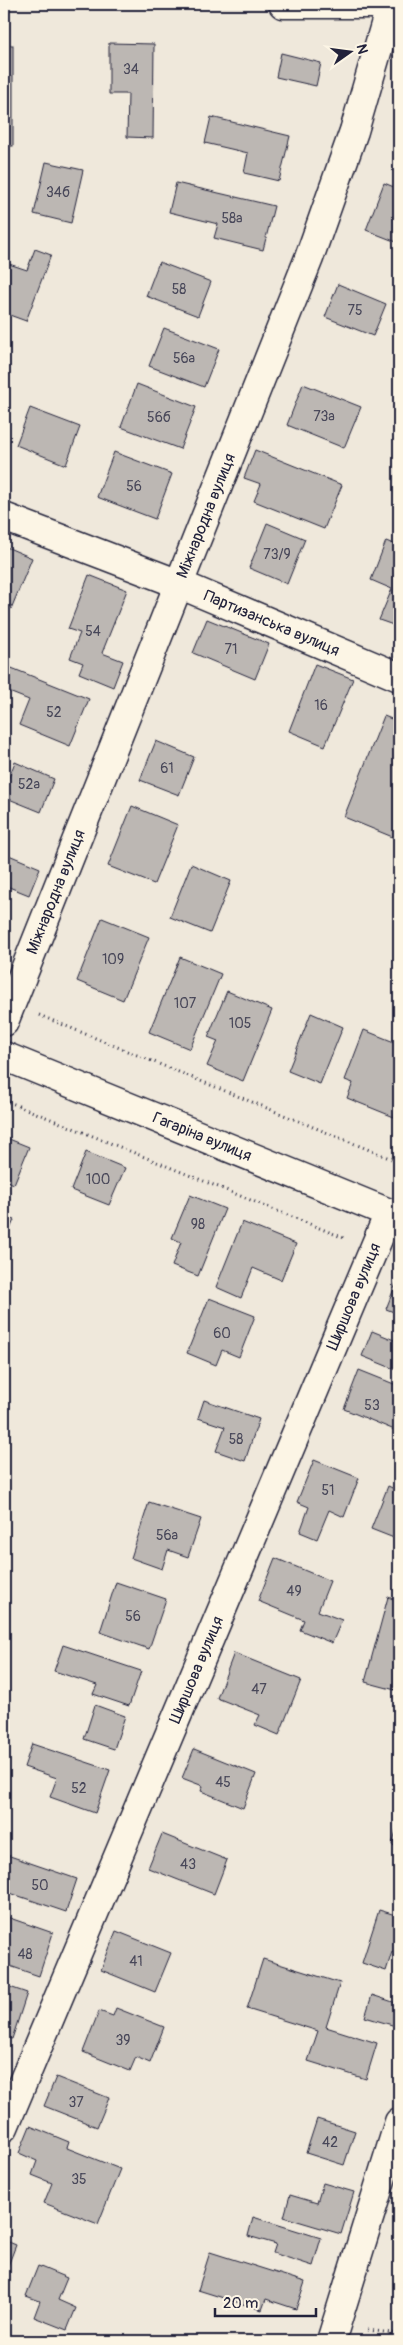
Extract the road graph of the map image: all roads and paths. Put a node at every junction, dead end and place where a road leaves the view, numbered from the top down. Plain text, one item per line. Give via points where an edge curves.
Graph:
1 (283, 4) edge
2 (391, 4) edge
3 (399, 4) edge
4 (4, 517) edge
5 (180, 584) junction
6 (399, 677) edge
7 (7, 1013) edge
8 (4, 1056) edge
9 (4, 1100) edge
10 (399, 1162) edge
11 (394, 1215) edge
12 (373, 1250) junction
13 (399, 2122) edge
14 (4, 2127) edge
15 (331, 2341) edge

1 - 2 street
2 - 3 street
2 - 5 street, Міжнародна вулиця via 354,131 309,258
4 - 5 street, Партизанська вулиця
5 - 6 street, Партизанська вулиця
5 - 7 street, Міжнародна вулиця
7 - 10 path
8 - 11 street, Гагаріна вулиця
9 - 12 path
11 - 12 street, Ширшова вулиця
12 - 14 street, Ширшова вулиця
13 - 15 street

